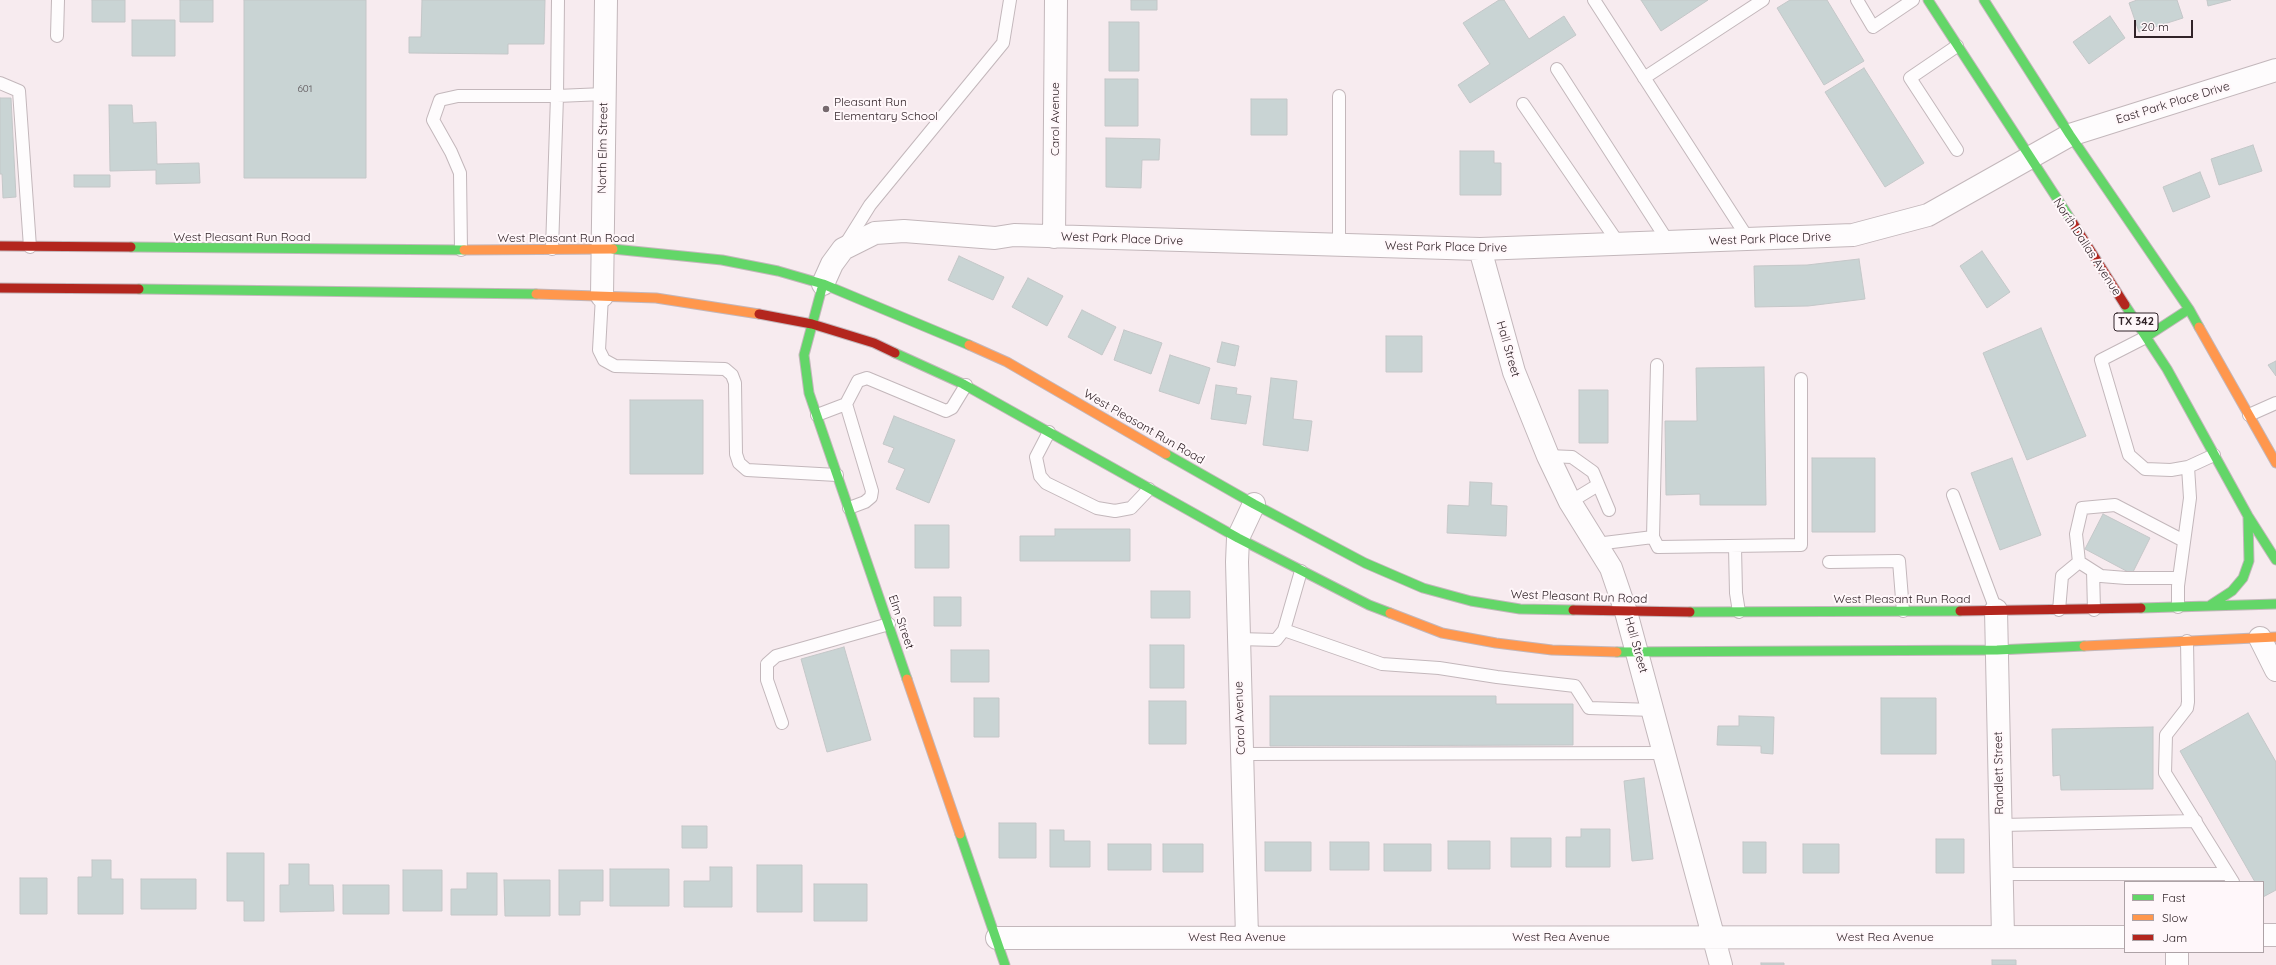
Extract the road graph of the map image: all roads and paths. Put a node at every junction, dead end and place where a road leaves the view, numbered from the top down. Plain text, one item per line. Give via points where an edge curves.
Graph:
1 (58, 0) edge
2 (558, 0) edge
3 (606, 0) edge
4 (1010, 0) edge
5 (1056, 0) edge
6 (1594, 0) edge
7 (1763, 0) edge
8 (1857, 0) edge
9 (1913, 0) edge
10 (1928, 0) edge
11 (1984, 0) edge
12 (57, 36) dead end
13 (1957, 46) junction
14 (1557, 69) dead end
15 (2276, 70) edge
16 (1644, 78) junction
17 (0, 82) edge
18 (604, 94) junction
19 (557, 96) junction
20 (1338, 96) dead end
21 (1523, 104) dead end
22 (2070, 135) junction
23 (1957, 150) dead end
24 (2029, 158) junction
25 (1054, 237) junction
26 (1749, 240) junction
27 (1669, 243) junction
28 (1339, 244) junction
29 (1619, 244) junction
30 (0, 246) edge
31 (30, 247) junction
32 (602, 248) junction
33 (552, 249) junction
34 (843, 249) junction
35 (1480, 249) junction
36 (461, 250) junction
37 (823, 284) junction
38 (0, 288) edge
39 (602, 296) junction
40 (2189, 309) junction
41 (812, 324) junction
42 (2146, 337) junction
43 (1657, 365) dead end
44 (1801, 379) dead end
45 (966, 385) junction
46 (2276, 403) edge
47 (846, 404) junction
48 (817, 415) junction
49 (2249, 415) junction
50 (1049, 432) junction
51 (2214, 455) junction
52 (1548, 456) junction
53 (2276, 463) edge
54 (2188, 467) junction
55 (837, 475) junction
56 (1598, 485) junction
57 (1150, 489) junction
58 (1953, 495) dead end
59 (1570, 502) junction
60 (1254, 504) junction
61 (849, 508) junction
62 (1609, 510) dead end
63 (2248, 516) junction
64 (1653, 537) junction
65 (1238, 538) junction
66 (2184, 541) junction
67 (1596, 544) junction
68 (1735, 547) junction
69 (2276, 560) edge
70 (1829, 562) dead end
71 (2079, 562) junction
72 (1302, 571) junction
73 (2093, 571) junction
74 (2179, 578) junction
75 (2276, 604) edge
76 (2209, 606) junction
77 (2178, 607) junction
78 (1996, 610) junction
79 (2059, 610) junction
80 (2094, 610) junction
81 (1903, 611) junction
82 (1626, 612) junction
83 (1739, 612) junction
84 (889, 624) junction
85 (1284, 630) junction
86 (2268, 638) edge
87 (1238, 639) junction
88 (2187, 641) junction
89 (1997, 650) junction
90 (1638, 652) junction
91 (2276, 670) edge
92 (1654, 710) junction
93 (782, 723) dead end
94 (1666, 753) junction
95 (1242, 754) junction
96 (2196, 821) junction
97 (2000, 825) junction
98 (2001, 874) junction
99 (2230, 878) edge
100 (2264, 935) edge
101 (2276, 935) edge
102 (1247, 936) junction
103 (1714, 936) junction
104 (2003, 936) junction
105 (2124, 936) edge
106 (997, 938) junction
107 (2177, 953) edge
108 (1005, 965) edge
109 (1722, 965) edge
110 (2177, 965) edge

1 - 12 lane
2 - 19 lane
3 - 18 street, North Elm Street
4 - 34 lane via 1003,43 870,205
5 - 25 street, Carol Avenue
6 - 16 lane
7 - 16 lane
8 - 9 lane via 1873,27
10 - 13 main road, North Dallas Avenue / TX 342
11 - 22 main road
13 - 23 lane via 1910,78
13 - 24 main road, North Dallas Avenue / TX 342
14 - 27 lane
15 - 22 street, East Park Place Drive
16 - 26 lane
17 - 31 lane via 19,91
18 - 19 lane
18 - 32 street, North Elm Street
19 - 33 lane
19 - 36 lane via 458,96 440,100 433,120 460,173
20 - 28 lane
21 - 29 lane
22 - 24 street, West Park Place Drive
22 - 40 main road
24 - 26 street, West Park Place Drive via 1928,215 1854,235
24 - 42 main road, North Dallas Avenue / TX 342
25 - 28 street, West Park Place Drive
25 - 34 street, West Park Place Drive via 1014,235 995,238 904,232 875,233
26 - 27 street, West Park Place Drive
27 - 29 street, West Park Place Drive
28 - 35 street, West Park Place Drive
29 - 35 street, West Park Place Drive
30 - 31 main road, West Pleasant Run Road
31 - 36 main road, West Pleasant Run Road
32 - 33 main road, West Pleasant Run Road
32 - 37 main road, West Pleasant Run Road via 722,260 778,271
32 - 39 street, North Elm Street
33 - 36 main road, West Pleasant Run Road
34 - 37 street, West Park Place Drive via 832,264
35 - 52 street, Hall Street via 1514,372
37 - 41 main road, Elm Street
37 - 60 main road, West Pleasant Run Road via 928,326 1007,362
38 - 39 main road
39 - 41 main road via 656,298 717,306
39 - 55 lane via 599,350 604,360 615,366 725,369 732,375 735,383 736,454 739,463 747,470
40 - 42 main road
40 - 49 main road
41 - 45 main road via 874,343
41 - 48 main road, Elm Street via 804,355 809,393
42 - 51 main road, North Dallas Avenue / TX 342 via 2167,369
42 - 54 lane via 2101,360 2129,454 2145,469 2170,470
43 - 64 lane
44 - 68 lane via 1801,545
45 - 47 lane via 952,408 946,411 867,378 858,381
45 - 50 main road
46 - 49 lane
47 - 48 lane
47 - 61 lane via 872,491 871,497 865,502
48 - 55 main road, Elm Street
49 - 53 main road
50 - 57 main road
50 - 57 lane via 1036,457 1040,476 1046,483 1097,508 1115,511 1131,508
51 - 54 lane
51 - 63 main road, North Dallas Avenue / TX 342
52 - 56 lane via 1572,457 1593,472
52 - 59 street, Hall Street
54 - 66 lane via 2190,498
55 - 61 main road, Elm Street
56 - 59 lane
56 - 62 lane
57 - 65 main road
58 - 78 lane
59 - 67 street, Hall Street
60 - 65 street, Carol Avenue
60 - 82 main road, West Pleasant Run Road via 1365,563 1423,588 1471,602 1520,609
61 - 84 main road, Elm Street
63 - 69 main road, North Dallas Avenue / TX 342
63 - 76 main road via 2249,561 2243,578 2232,591
64 - 67 lane
64 - 68 lane via 1658,547
65 - 72 main road
65 - 87 street, Carol Avenue
66 - 71 lane via 2115,505 2082,508 2076,534
66 - 74 lane
67 - 82 street, Hall Street via 1611,568
68 - 83 lane
70 - 81 lane via 1899,561
71 - 73 lane
71 - 79 lane via 2062,576
72 - 85 lane
72 - 90 main road via 1369,605 1442,634 1552,650
73 - 74 lane via 2101,576
73 - 80 lane
74 - 77 lane
75 - 76 main road, West Pleasant Run Road
76 - 77 main road, West Pleasant Run Road
77 - 80 main road, West Pleasant Run Road
78 - 79 main road, West Pleasant Run Road
78 - 81 main road, West Pleasant Run Road
78 - 89 street, Randlett Street
79 - 80 main road, West Pleasant Run Road
81 - 83 main road, West Pleasant Run Road
82 - 83 main road, West Pleasant Run Road
82 - 90 street, Hall Street
84 - 93 lane via 776,656 767,664 767,680
84 - 106 main road, Elm Street
85 - 87 lane via 1276,640
85 - 92 lane via 1382,664 1439,668 1575,686 1589,708
86 - 88 main road
86 - 91 street
87 - 95 street, Carol Avenue
88 - 89 main road
88 - 96 lane via 2187,708 2166,735 2165,773
89 - 90 main road
89 - 97 street, Randlett Street
90 - 92 street, Hall Street
92 - 94 street, Hall Street
94 - 95 lane
94 - 103 street, Hall Street
95 - 102 street, Carol Avenue
96 - 97 lane
96 - 99 lane
97 - 98 street, Randlett Street
98 - 99 lane
98 - 104 street, Randlett Street
100 - 101 street
102 - 103 street, West Rea Avenue
102 - 106 street, West Rea Avenue
103 - 104 street, West Rea Avenue
103 - 109 street, Hall Street
104 - 105 street, West Rea Avenue
106 - 108 main road, Elm Street
107 - 110 street

